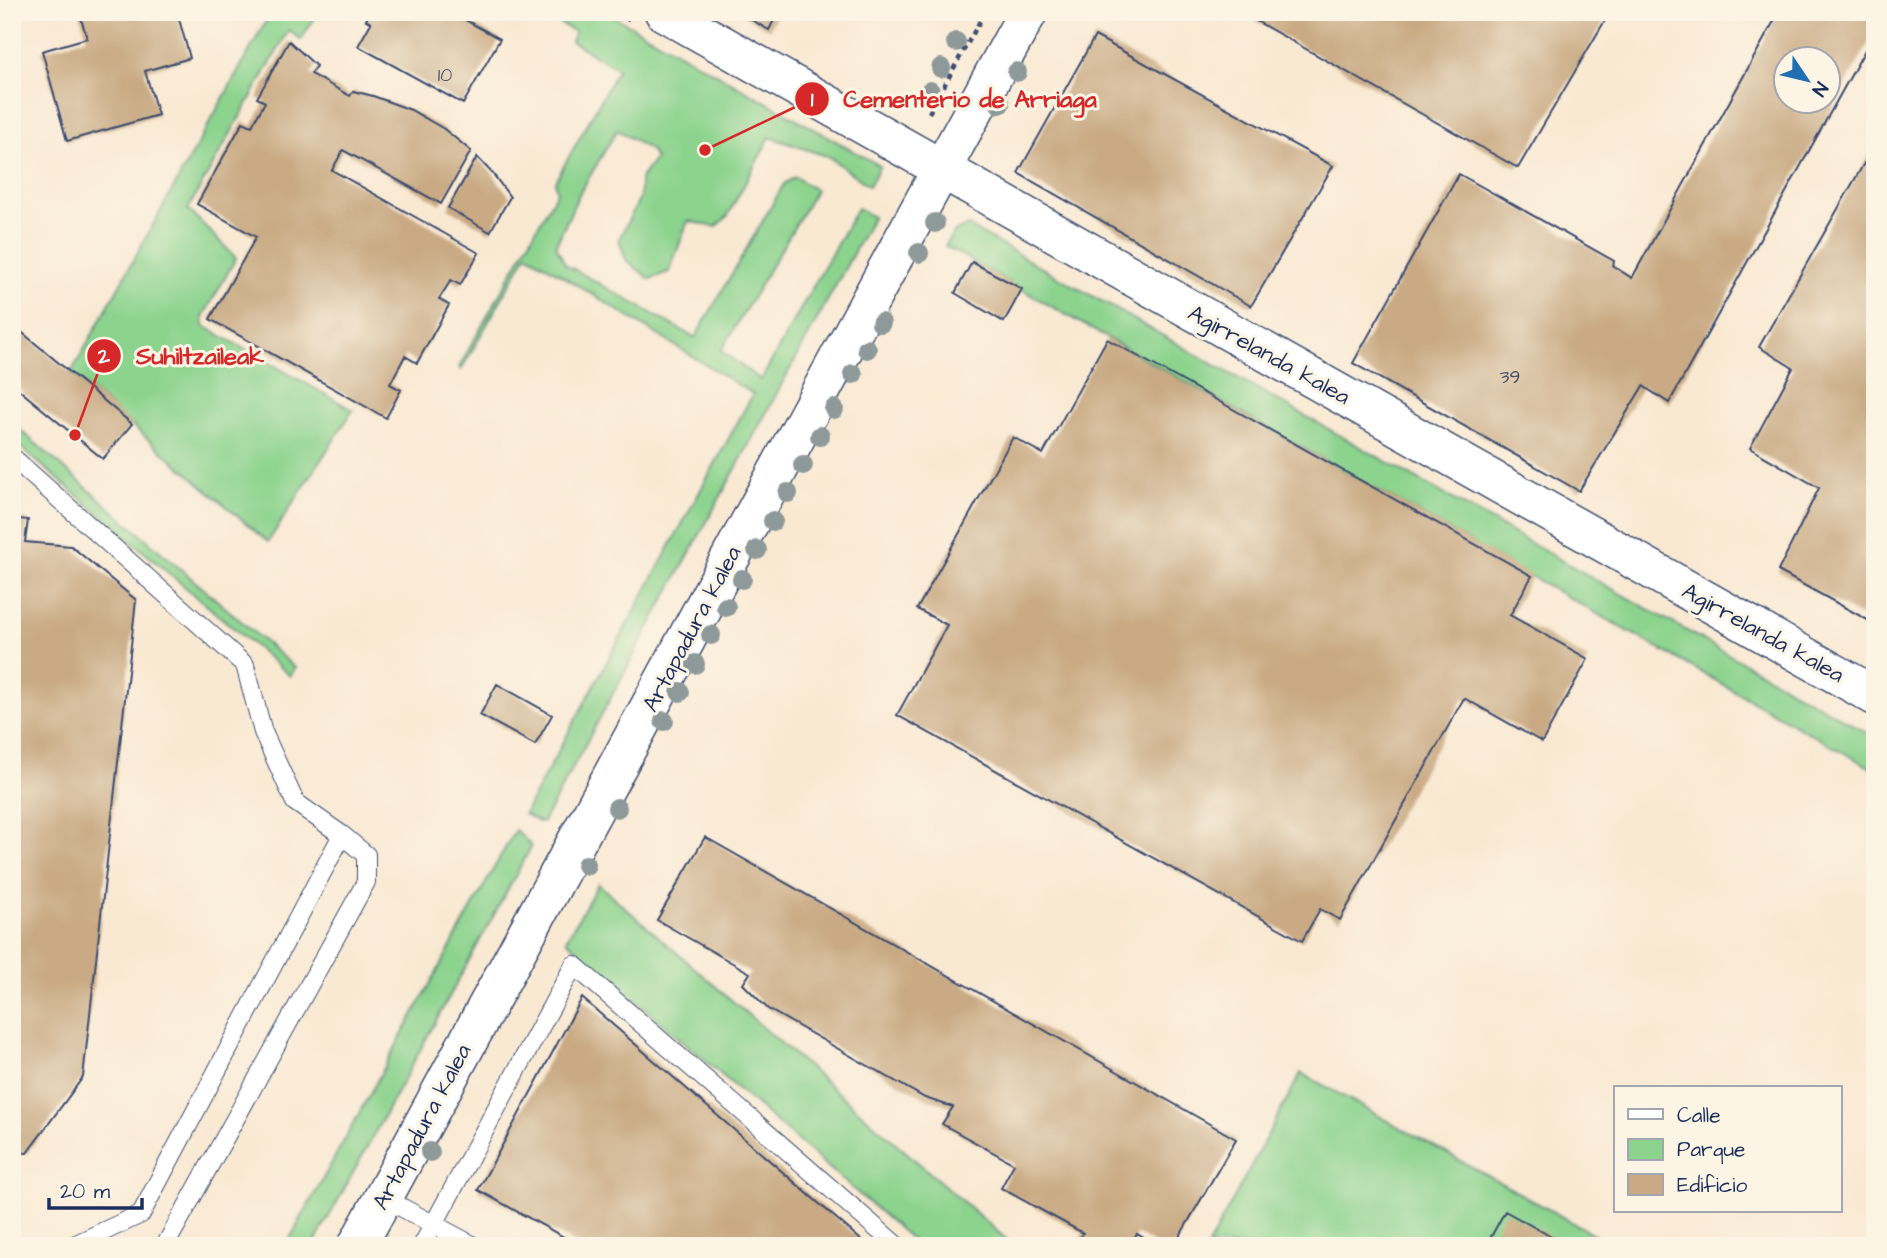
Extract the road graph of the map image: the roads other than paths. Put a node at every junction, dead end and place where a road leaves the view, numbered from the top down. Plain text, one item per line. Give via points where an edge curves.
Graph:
1 (664, 12) edge
2 (1028, 12) edge
3 (943, 169) junction
4 (12, 457) edge
5 (1875, 696) edge
6 (342, 835) junction
7 (384, 1198) junction
8 (433, 1224) junction
9 (72, 1246) edge
10 (165, 1246) edge
11 (357, 1246) edge
12 (422, 1246) edge
13 (474, 1246) edge
14 (897, 1246) edge

1 - 3 street, Agirrelanda kalea
2 - 3 street, Artapadura kalea
3 - 5 street, Agirrelanda kalea
3 - 7 street, Artapadura kalea
4 - 6 lane via 245,665 262,732 295,802
6 - 9 lane via 141,1214
6 - 10 lane via 366,855 366,882
7 - 8 lane
7 - 11 street, Artapadura kalea
8 - 12 lane
8 - 13 lane
8 - 14 lane via 573,965

